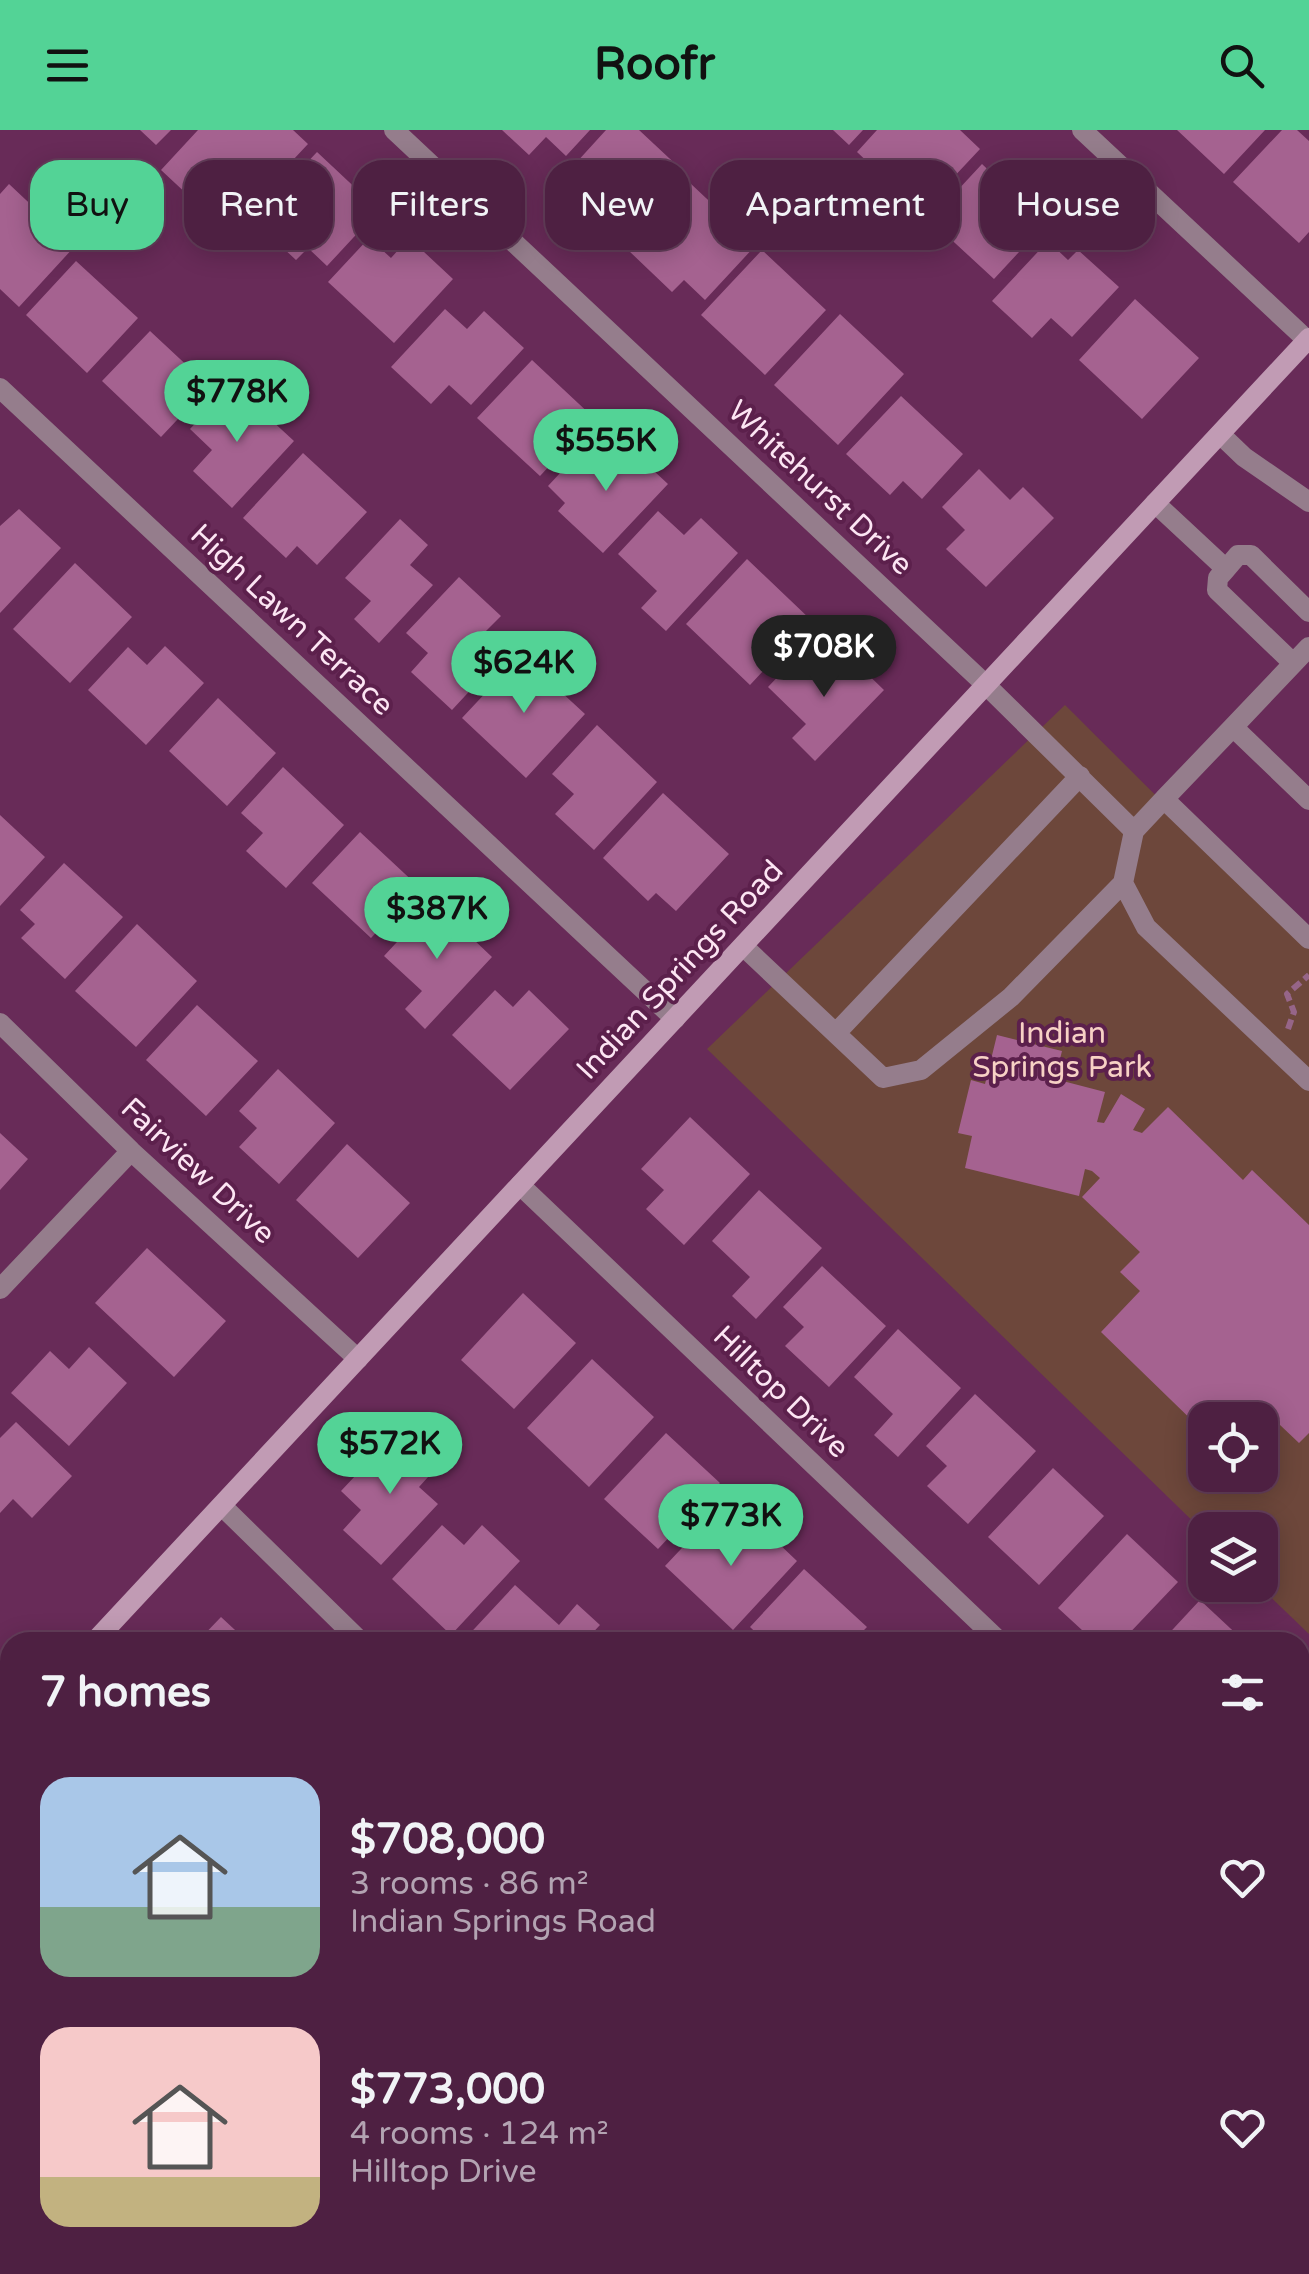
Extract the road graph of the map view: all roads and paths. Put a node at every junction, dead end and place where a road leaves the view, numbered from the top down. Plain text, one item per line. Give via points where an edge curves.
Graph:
1 (394, 130) edge
2 (1082, 130) edge
3 (1308, 339) edge
4 (0, 388) edge
5 (1220, 434) junction
6 (1309, 502) edge
7 (1156, 503) junction
8 (1226, 568) junction
9 (1309, 612) edge
10 (1309, 646) edge
11 (1294, 663) junction
12 (986, 684) junction
13 (1232, 728) junction
14 (1080, 776) junction
15 (1164, 800) junction
16 (1309, 800) edge
17 (1134, 831) junction
18 (1123, 884) junction
19 (1309, 939) edge
20 (743, 946) junction
21 (1309, 975) edge
22 (1299, 982) dead end
23 (675, 1019) junction
24 (0, 1023) edge
25 (836, 1034) junction
26 (1309, 1081) edge
27 (131, 1151) junction
28 (520, 1185) junction
29 (0, 1289) edge
30 (358, 1359) junction
31 (222, 1506) junction
32 (103, 1632) edge
33 (351, 1632) edge
34 (989, 1632) edge

1 - 12 street, Whitehurst Drive
2 - 3 street
3 - 5 street, Indian Springs Road
4 - 23 street, High Lawn Terrace
5 - 6 street
5 - 7 street, Indian Springs Road
7 - 8 street
7 - 12 street, Indian Springs Road
8 - 9 street via 1238,555 1251,555
8 - 11 street via 1216,590
10 - 11 street
11 - 13 street
12 - 14 street, Whitehurst Drive
12 - 20 street, Indian Springs Road
13 - 15 street
13 - 16 street
14 - 17 street, Whitehurst Drive
14 - 25 street
15 - 17 street
15 - 19 street
17 - 18 street
18 - 25 street via 1010,996 922,1070 884,1078
18 - 26 street via 1146,927
20 - 23 street, Indian Springs Road
20 - 25 street
21 - 22 path
23 - 28 street, Indian Springs Road
24 - 27 street, Fairview Drive
27 - 29 street
27 - 30 street, Fairview Drive
28 - 30 street, Indian Springs Road
28 - 34 street, Hilltop Drive
30 - 31 street, Indian Springs Road
31 - 32 street, Indian Springs Road
31 - 33 street

